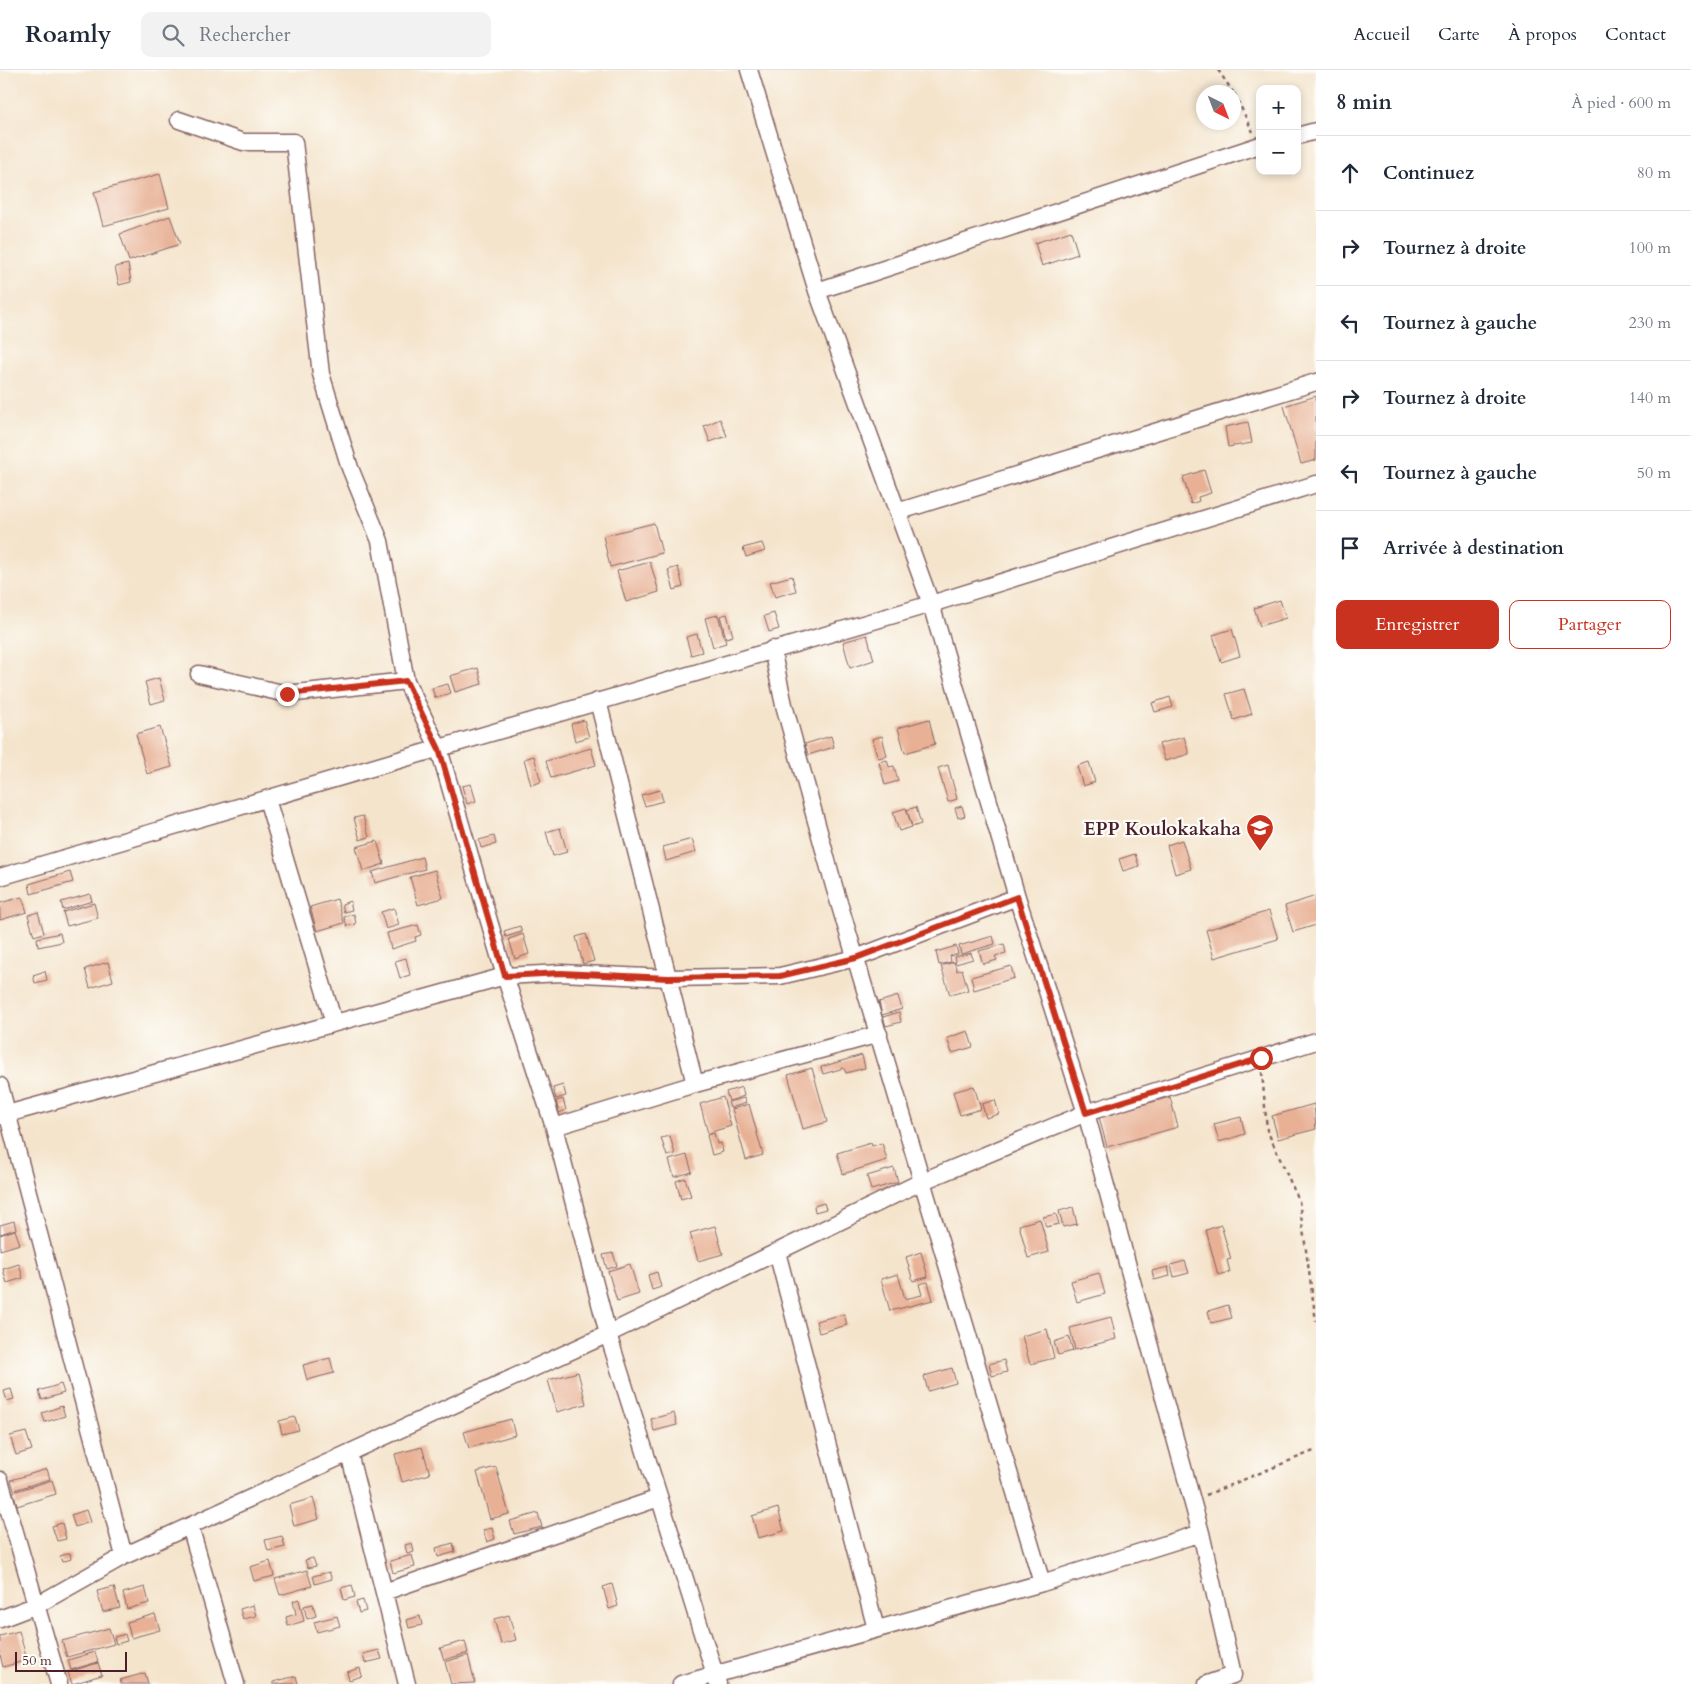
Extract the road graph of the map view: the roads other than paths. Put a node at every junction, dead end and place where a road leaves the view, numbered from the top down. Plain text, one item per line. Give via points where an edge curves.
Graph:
1 (749, 70) edge
2 (179, 120) dead end
3 (1316, 131) edge
4 (1301, 135) edge
5 (1256, 146) edge
6 (817, 290) junction
7 (1316, 382) edge
8 (1316, 484) edge
9 (897, 512) junction
10 (931, 604) junction
11 (772, 649) junction
12 (199, 674) dead end
13 (406, 681) junction
14 (598, 701) junction
15 (439, 749) junction
16 (267, 799) junction
17 (0, 877) edge
18 (1017, 897) junction
19 (856, 958) junction
20 (505, 976) junction
21 (668, 978) junction
22 (334, 1023) junction
23 (879, 1034) junction
24 (1316, 1042) edge
25 (696, 1084) junction
26 (0, 1086) edge
27 (1086, 1113) junction
28 (4, 1114) edge
29 (554, 1126) junction
30 (923, 1181) junction
31 (777, 1252) junction
32 (608, 1334) junction
33 (349, 1453) junction
34 (0, 1480) edge
35 (660, 1498) junction
36 (190, 1526) junction
37 (1201, 1533) junction
38 (124, 1556) junction
39 (1042, 1583) junction
40 (384, 1592) junction
41 (37, 1604) junction
42 (0, 1619) edge
43 (876, 1629) junction
44 (716, 1679) edge
45 (59, 1684) edge
46 (236, 1684) edge
47 (407, 1684) edge
48 (681, 1684) edge
49 (1207, 1684) edge

1 - 6 street
2 - 13 street via 243,142 294,142 321,374 350,468 380,541
3 - 4 street
5 - 6 street
6 - 9 street
7 - 9 street
8 - 10 street
9 - 10 street
10 - 11 street
10 - 18 street
11 - 14 street
11 - 19 street via 784,705
12 - 13 street via 287,694
13 - 15 street
14 - 15 street
14 - 21 street
15 - 16 street
15 - 20 street
16 - 17 street
16 - 22 street
18 - 19 street
18 - 27 street
19 - 21 street via 780,976
19 - 23 street
20 - 21 street via 561,973
20 - 22 street
20 - 29 street
21 - 25 street
22 - 28 street
23 - 25 street
23 - 30 street
24 - 27 street
25 - 29 street
26 - 28 street
27 - 30 street
27 - 37 street
28 - 38 street
29 - 32 street
30 - 31 street
30 - 39 street
31 - 32 street
31 - 43 street
32 - 33 street
32 - 35 street
33 - 36 street
33 - 40 street
34 - 41 street
35 - 40 street
35 - 44 street
36 - 38 street
36 - 46 street
37 - 39 street
37 - 49 street via 1233,1675
38 - 41 street
39 - 43 street
40 - 47 street
41 - 42 street
41 - 45 street
43 - 44 street
44 - 48 street

